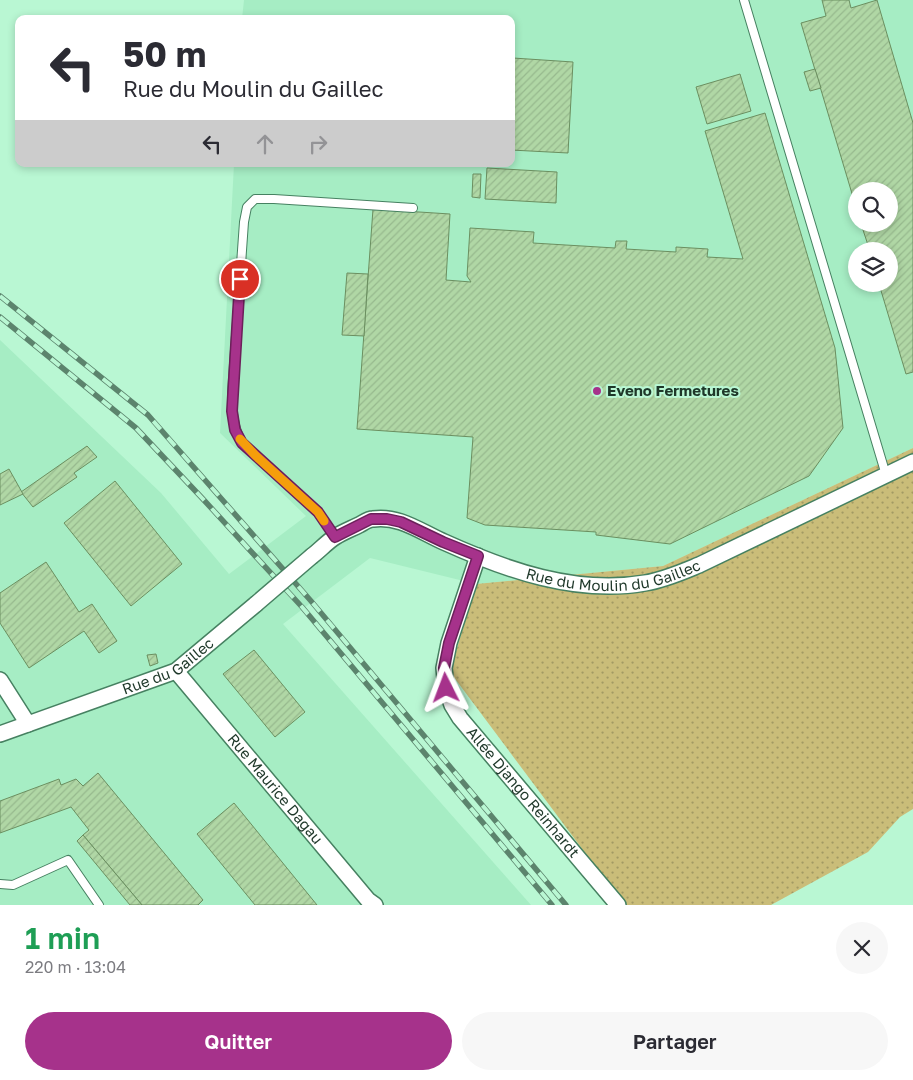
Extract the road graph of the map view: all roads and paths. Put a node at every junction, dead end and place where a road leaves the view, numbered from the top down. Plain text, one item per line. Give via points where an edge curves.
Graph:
1 (744, 0) edge
2 (413, 208) dead end
3 (913, 462) edge
4 (886, 475) junction
5 (335, 537) junction
6 (312, 556) joint
7 (478, 556) junction
8 (176, 671) junction
9 (0, 680) edge
10 (28, 724) junction
11 (0, 734) edge
12 (0, 884) edge
13 (99, 905) edge
14 (375, 905) edge
15 (618, 905) edge

1 - 4 lane
2 - 5 lane via 255,199 246,207 232,392 235,430 242,443 318,512
3 - 4 street, Rue du Moulin du Gaillec
4 - 7 street, Rue du Moulin du Gaillec via 699,564 647,582 588,586 544,578
5 - 6 street, Rue du Moulin du Gaillec
5 - 7 street, Rue du Moulin du Gaillec via 371,519 387,519
6 - 8 street, Rue du Gaillec, bridge
7 - 15 street, Allée Django Reinhardt via 444,668 452,705
8 - 10 street, Rue du Gaillec
8 - 14 street, Rue Maurice Dagau
9 - 10 street
10 - 11 street, Rue du Gaillec
12 - 13 lane via 13,885 68,860

